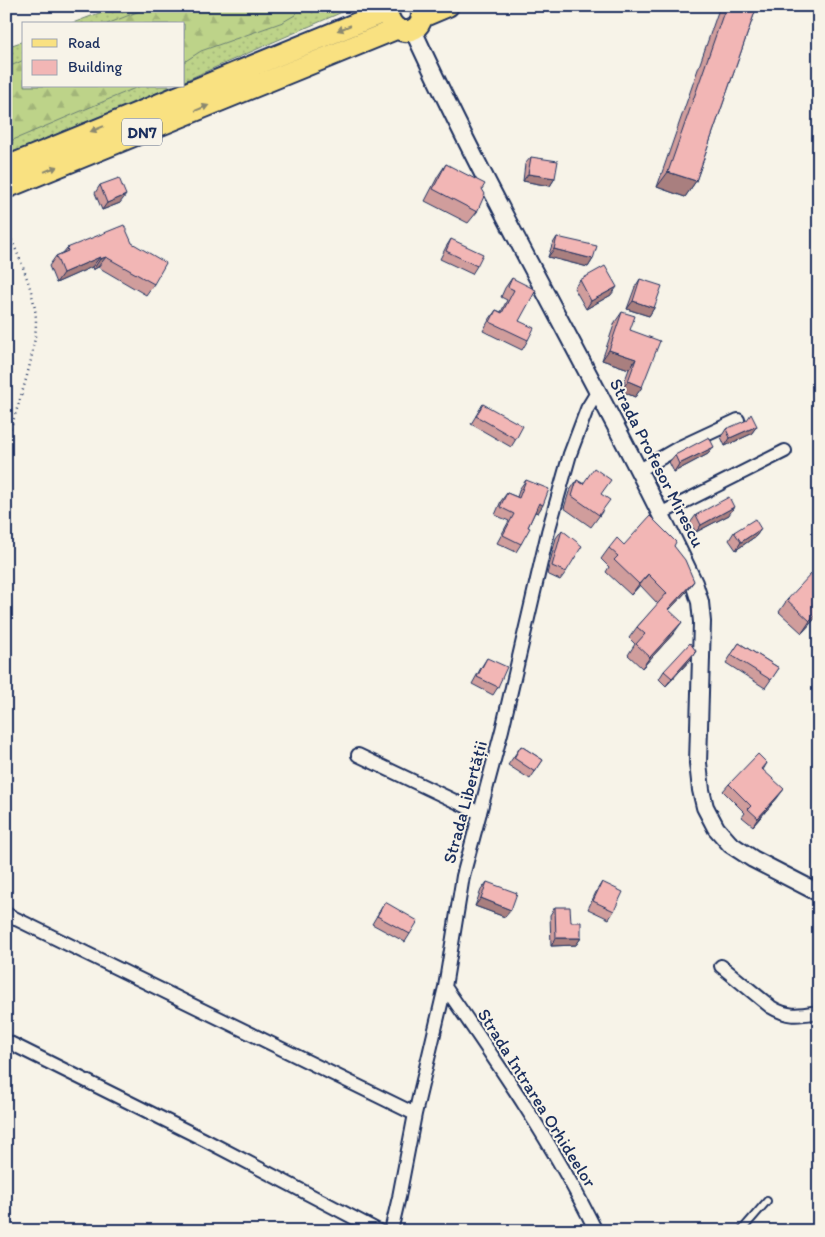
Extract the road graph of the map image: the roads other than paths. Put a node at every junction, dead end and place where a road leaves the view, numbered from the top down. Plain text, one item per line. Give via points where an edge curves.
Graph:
1 (448, 6) edge
2 (390, 8) edge
3 (413, 20) edge
4 (6, 167) edge
5 (6, 188) edge
6 (598, 391) junction
7 (738, 420) dead end
8 (785, 451) dead end
9 (638, 471) junction
10 (660, 514) junction
11 (358, 755) dead end
12 (480, 813) junction
13 (819, 893) edge
14 (6, 914) edge
15 (720, 966) dead end
16 (445, 986) junction
17 (819, 1012) edge
18 (6, 1041) edge
19 (416, 1114) junction
20 (767, 1201) dead end
21 (379, 1231) edge
22 (390, 1231) edge
23 (596, 1231) edge
24 (742, 1231) edge

1 - 3 main road, DN7
2 - 3 main road, DN7 via 390,19
2 -> 4 main road, DN7
5 -> 3 main road, DN7
3 - 6 street, Strada Profesor Mirescu via 457,123
6 - 9 street, Strada Profesor Mirescu
6 - 12 street, Strada Libertății via 587,409 570,454 548,532
7 - 9 street
8 - 10 street
9 - 10 street, Strada Profesor Mirescu
10 - 13 street, Strada Profesor Mirescu via 700,602 698,763 705,807 716,828 730,844
11 - 12 street
12 - 16 street, Strada Libertății via 463,876
14 - 19 street
15 - 17 street via 780,1012 791,1015
16 - 19 street, Strada Libertății
16 - 23 street, Strada Intrarea Orhideelor via 538,1125
18 - 21 street
19 - 22 street, Strada Libertății
20 - 24 lane

